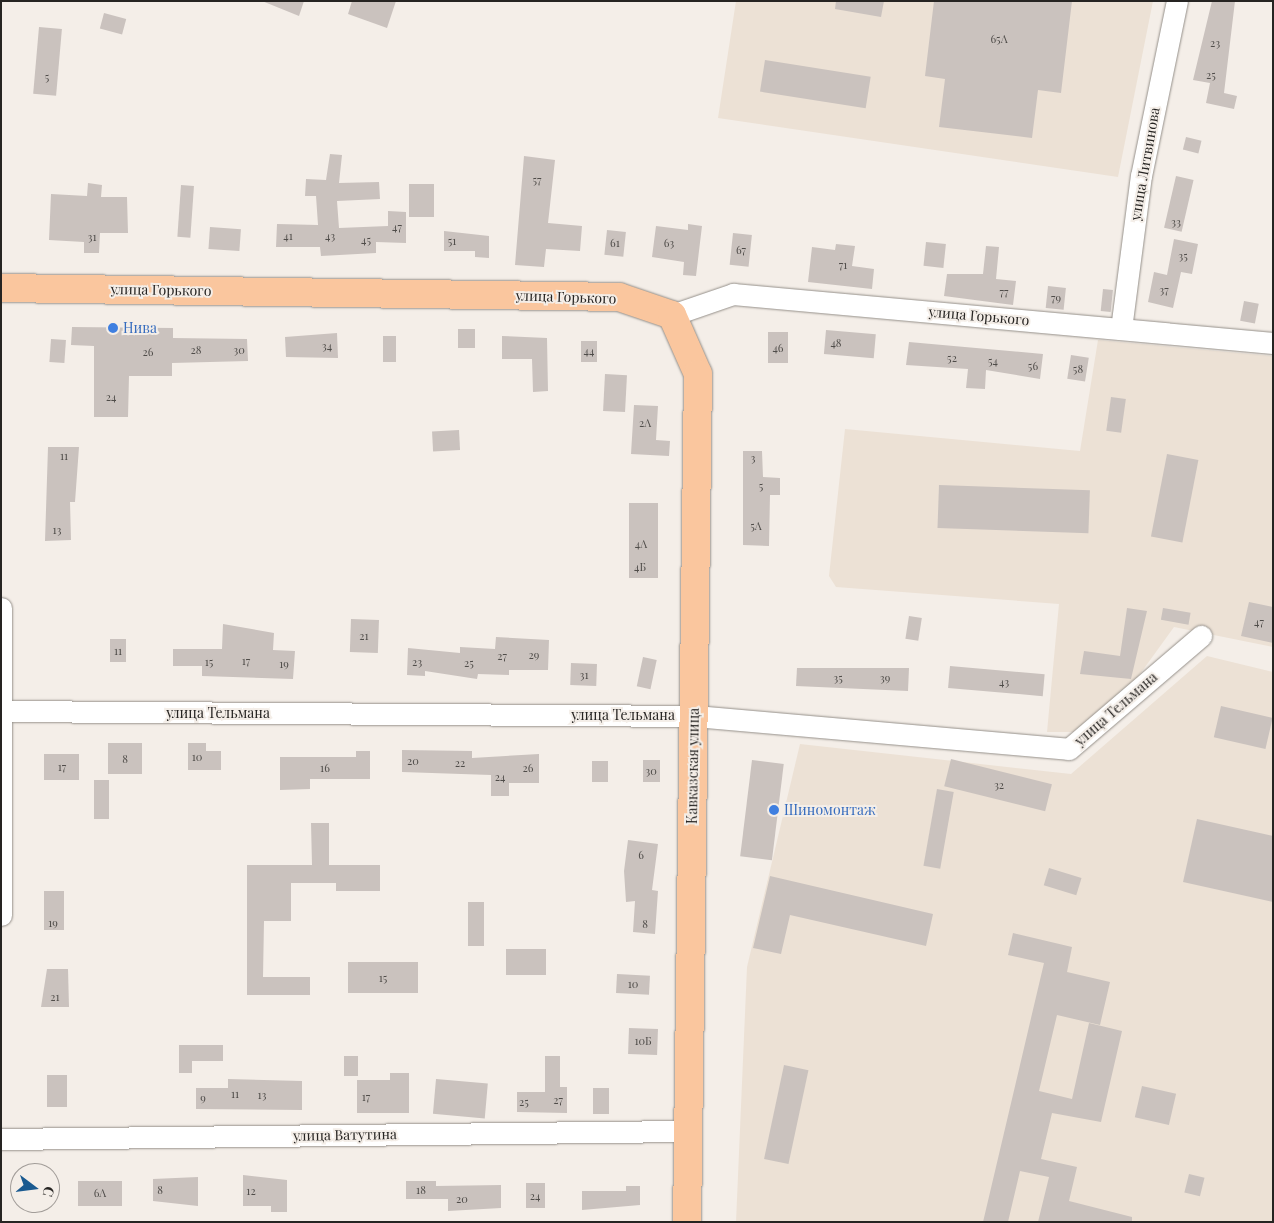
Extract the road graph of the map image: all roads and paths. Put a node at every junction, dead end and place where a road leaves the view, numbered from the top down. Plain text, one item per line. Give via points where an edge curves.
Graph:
1 (1177, 1) edge
2 (1, 288) edge
3 (672, 315) junction
4 (1121, 329) junction
5 (1273, 343) edge
6 (1, 608) edge
7 (1201, 636) dead end
8 (2, 712) edge
9 (694, 716) junction
10 (1, 915) edge
11 (689, 1130) junction
12 (1, 1139) edge
13 (687, 1222) edge

1 - 4 street, улица Литвинова via 1141,176
2 - 3 main road, улица Горького via 619,297
3 - 4 street, улица Горького via 733,294
3 - 9 main road, Кавказская улица via 698,374
4 - 5 street, улица Горького
6 - 8 street
7 - 9 street, улица Тельмана via 1069,749
8 - 9 street, улица Тельмана
8 - 10 street
9 - 11 main road, Кавказская улица
11 - 12 street, улица Ватутина
11 - 13 main road, Кавказская улица

